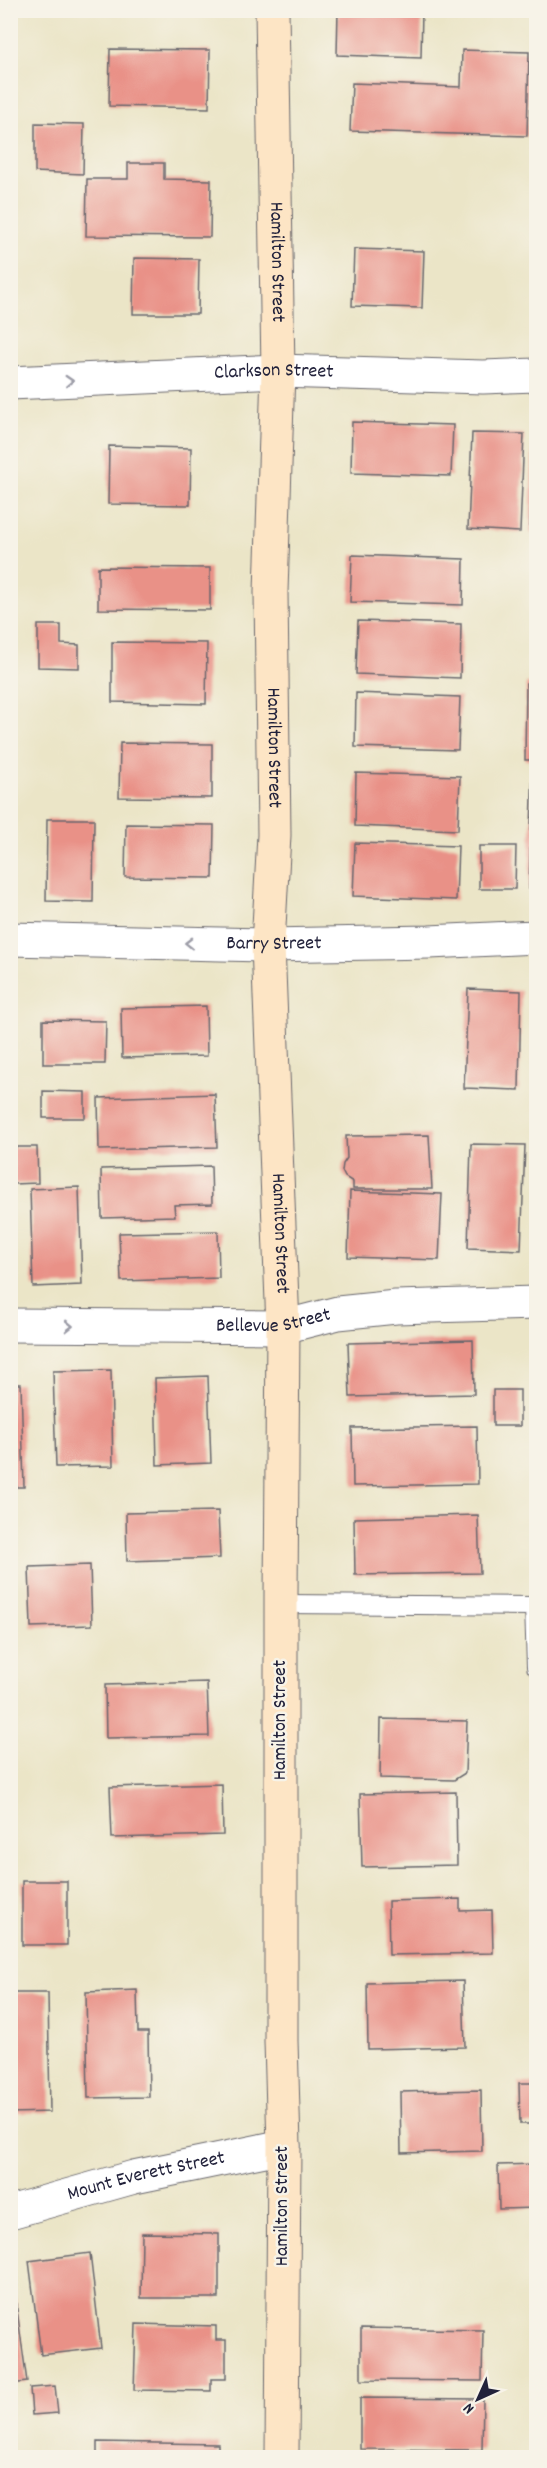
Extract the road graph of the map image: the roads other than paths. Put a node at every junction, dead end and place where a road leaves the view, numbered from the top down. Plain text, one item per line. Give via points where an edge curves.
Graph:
1 (272, 10) edge
2 (278, 371) junction
3 (537, 375) edge
4 (10, 383) edge
5 (537, 937) edge
6 (10, 939) edge
7 (268, 945) junction
8 (537, 1303) edge
9 (10, 1325) edge
10 (284, 1328) junction
11 (281, 1605) junction
12 (537, 1667) edge
13 (284, 2146) junction
14 (10, 2212) edge
15 (282, 2457) edge

1 - 2 street, Hamilton Street
2 - 3 street, Clarkson Street
4 -> 2 street, Clarkson Street
2 - 7 street, Hamilton Street via 271,592 274,835
5 - 7 street, Barry Street
7 -> 6 street, Barry Street
7 - 10 street, Hamilton Street
8 - 10 street, Bellevue Street via 396,1307 338,1313
9 -> 10 street, Bellevue Street
10 - 11 street, Hamilton Street
11 - 12 lane via 534,1606
11 - 13 street, Hamilton Street
13 - 14 street, Mount Everett Street via 134,2177
13 - 15 street, Hamilton Street

